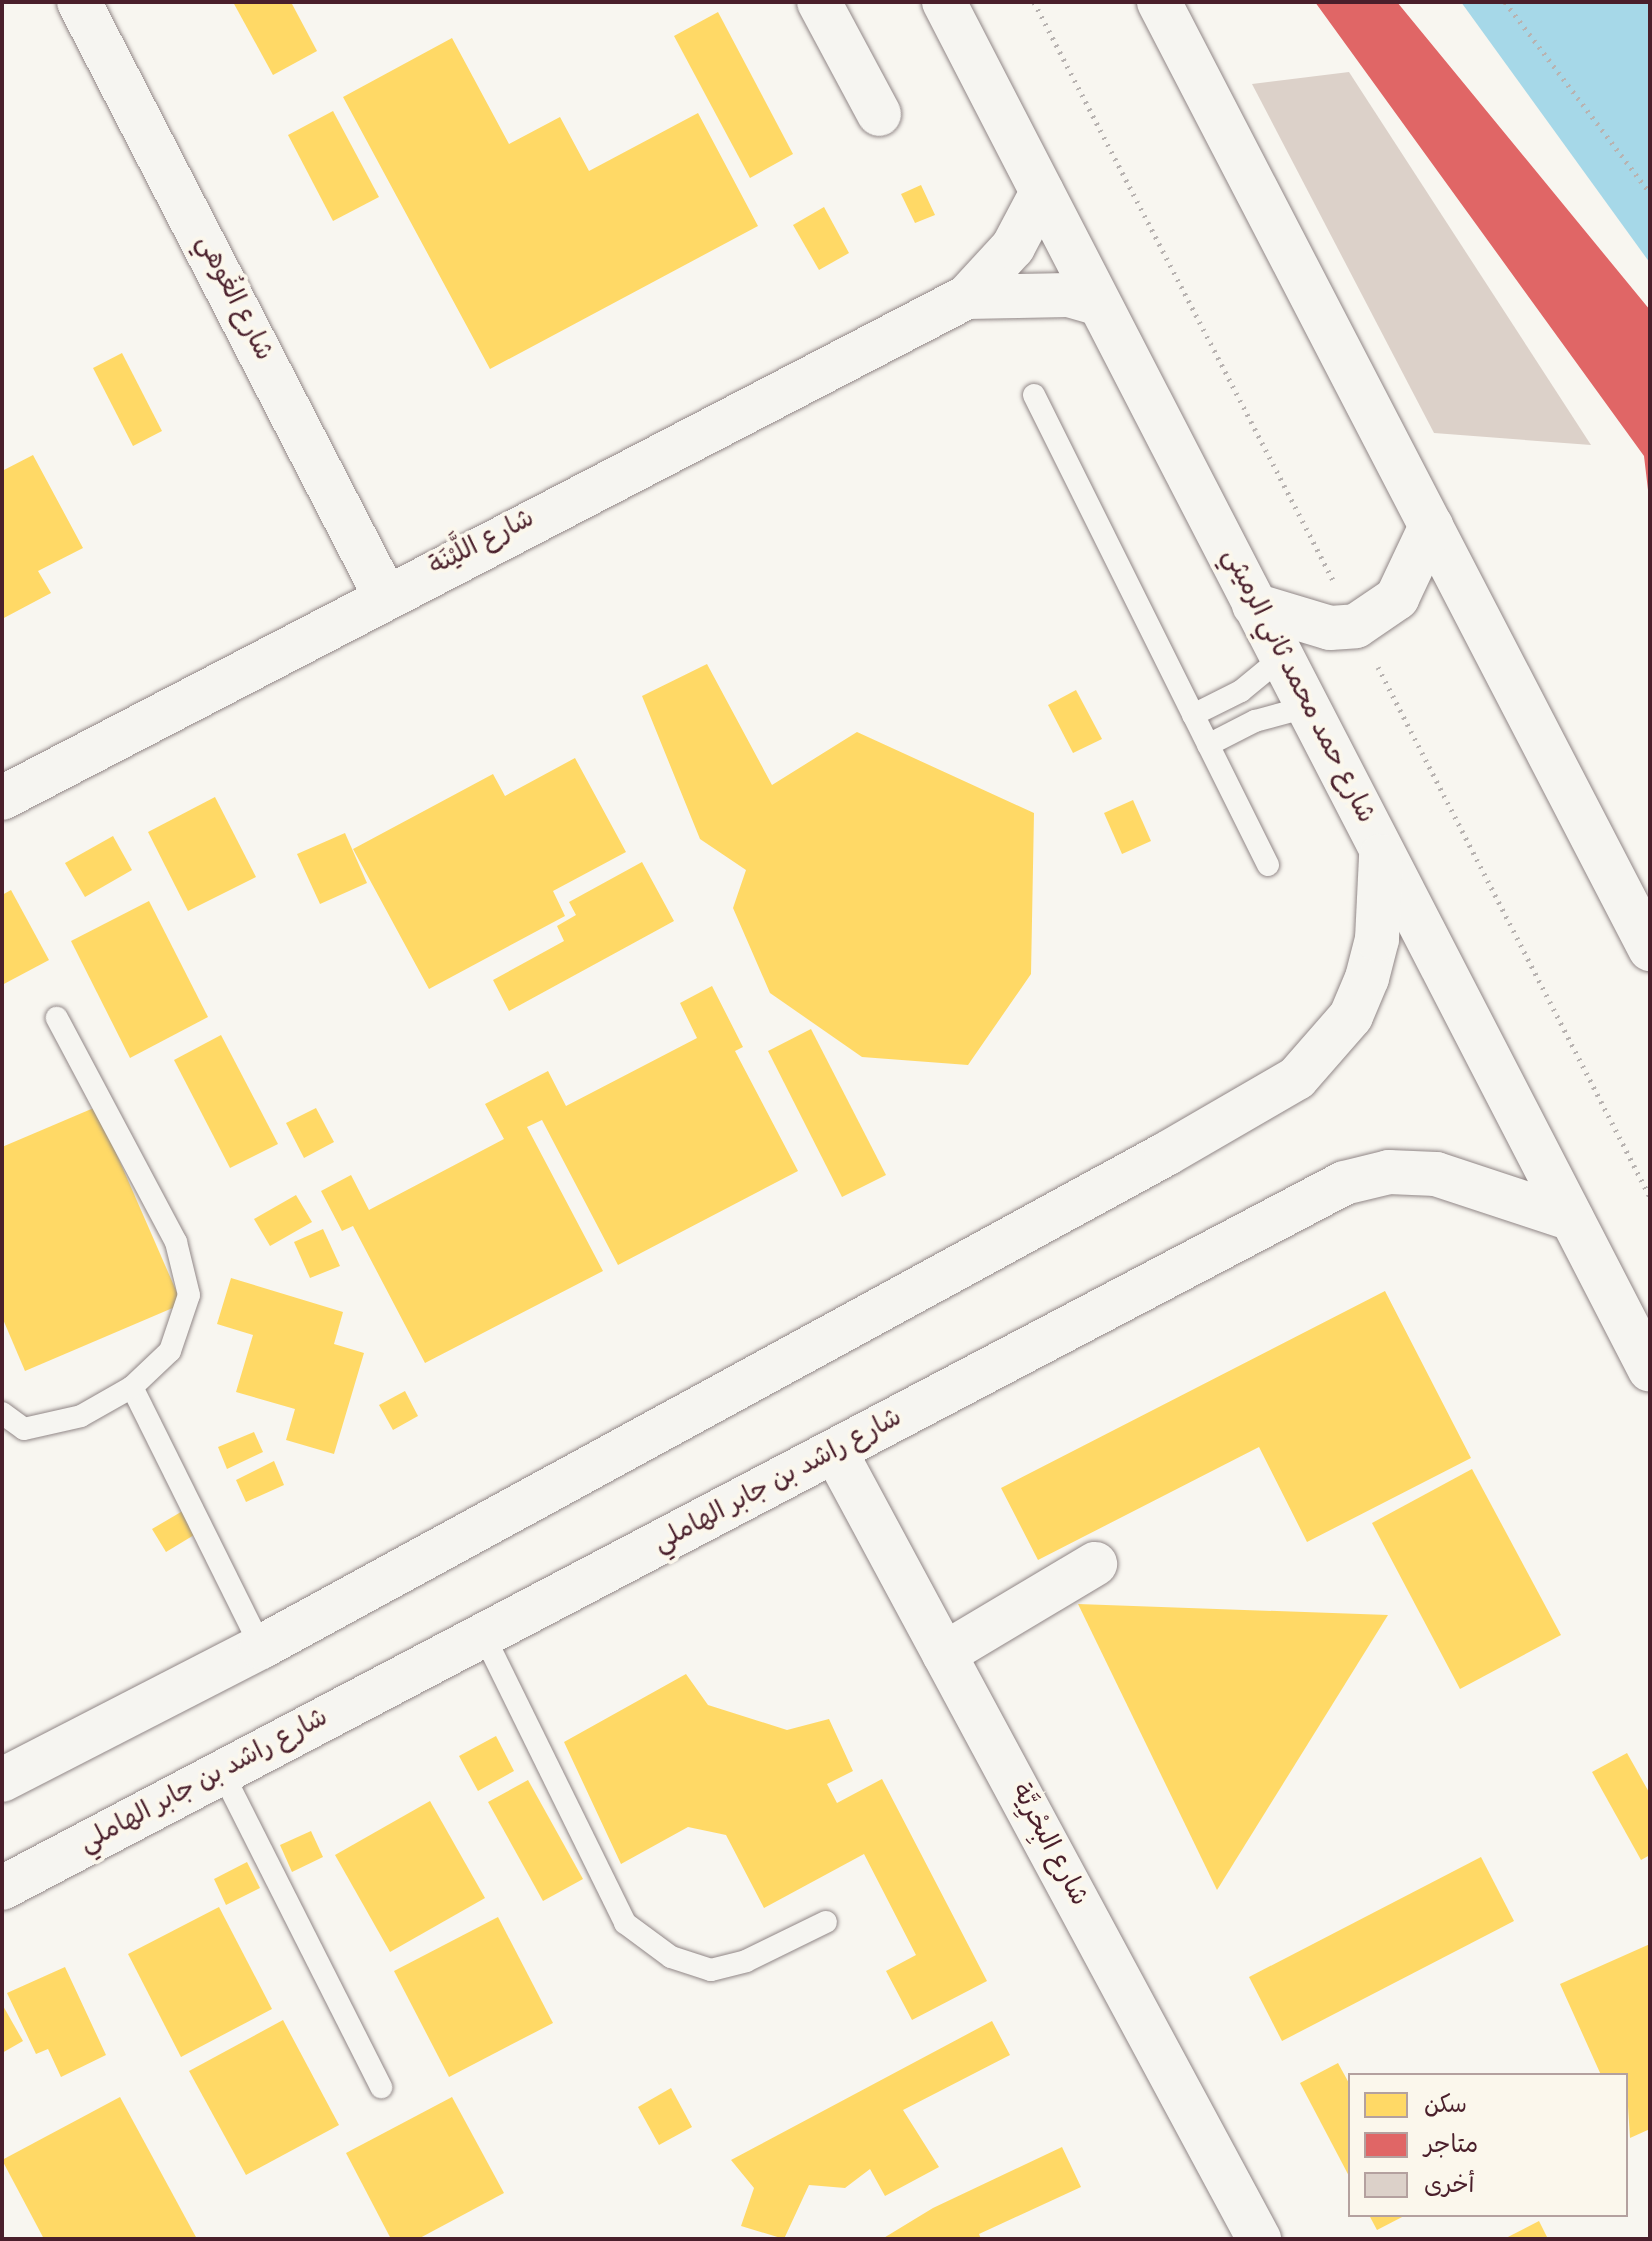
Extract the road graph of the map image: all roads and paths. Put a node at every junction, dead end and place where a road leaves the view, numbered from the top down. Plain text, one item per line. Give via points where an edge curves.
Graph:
1 (79, 2) edge
2 (819, 2) edge
3 (944, 2) edge
4 (1159, 2) edge
5 (1505, 2) edge
6 (879, 114) dead end
7 (1042, 192) junction
8 (1650, 193) edge
9 (967, 297) junction
10 (1097, 303) junction
11 (1034, 395) dead end
12 (1431, 526) junction
13 (385, 596) junction
14 (1254, 605) junction
15 (1281, 658) junction
16 (1307, 707) junction
17 (1193, 715) junction
18 (1208, 745) junction
19 (2, 798) edge
20 (1381, 856) junction
21 (1268, 865) dead end
22 (1650, 949) edge
23 (57, 1018) dead end
24 (1572, 1219) junction
25 (1650, 1370) edge
26 (132, 1387) junction
27 (2, 1413) edge
28 (836, 1453) junction
29 (1095, 1564) dead end
30 (484, 1636) junction
31 (261, 1647) junction
32 (944, 1654) junction
33 (223, 1774) junction
34 (2, 1780) edge
35 (2, 1888) edge
36 (826, 1922) dead end
37 (381, 2087) dead end
38 (1259, 2239) edge

1 - 13 street, شارع الغُوهي
2 - 6 street
3 - 7 street, شارع حمد محمد ثاني الرميثي
4 - 12 street
5 - 8 path
7 - 9 street, شارع اللَّيْنَة via 1013,247
7 - 10 street, شارع حمد محمد ثاني الرميثي
9 - 10 street, شارع اللَّيْنَة via 1069,295
9 - 13 street, شارع اللَّيْنَة
10 - 14 street, شارع حمد محمد ثاني الرميثي
11 - 17 lane
12 - 14 street via 1397,598 1356,626 1330,628
12 - 22 street
13 - 19 street, شارع اللَّيْنَة
14 - 15 street, شارع حمد محمد ثاني الرميثي
15 - 16 street, شارع حمد محمد ثاني الرميثي
15 - 17 lane via 1241,691
16 - 18 lane via 1255,721
16 - 20 street, شارع حمد محمد ثاني الرميثي
17 - 18 lane
18 - 21 lane
20 - 24 street, شارع حمد محمد ثاني الرميثي
20 - 31 street via 1377,939 1367,978 1351,1016 1297,1078
23 - 26 lane via 176,1242 189,1295 170,1351
24 - 25 street, شارع حمد محمد ثاني الرميثي
24 - 28 street, شارع راشد بن جابر الهاملي via 1436,1174 1389,1172 1344,1183
26 - 27 lane via 81,1416 24,1429
26 - 31 lane
28 - 30 street, شارع راشد بن جابر الهاملي
28 - 32 street, شارع البِحْرِيَّة
29 - 32 street
30 - 33 street, شارع راشد بن جابر الهاملي
30 - 36 lane via 625,1923 671,1957 711,1970 746,1961
31 - 34 street
32 - 38 street, شارع البِحْرِيَّة
33 - 35 street, شارع راشد بن جابر الهاملي
33 - 37 lane

